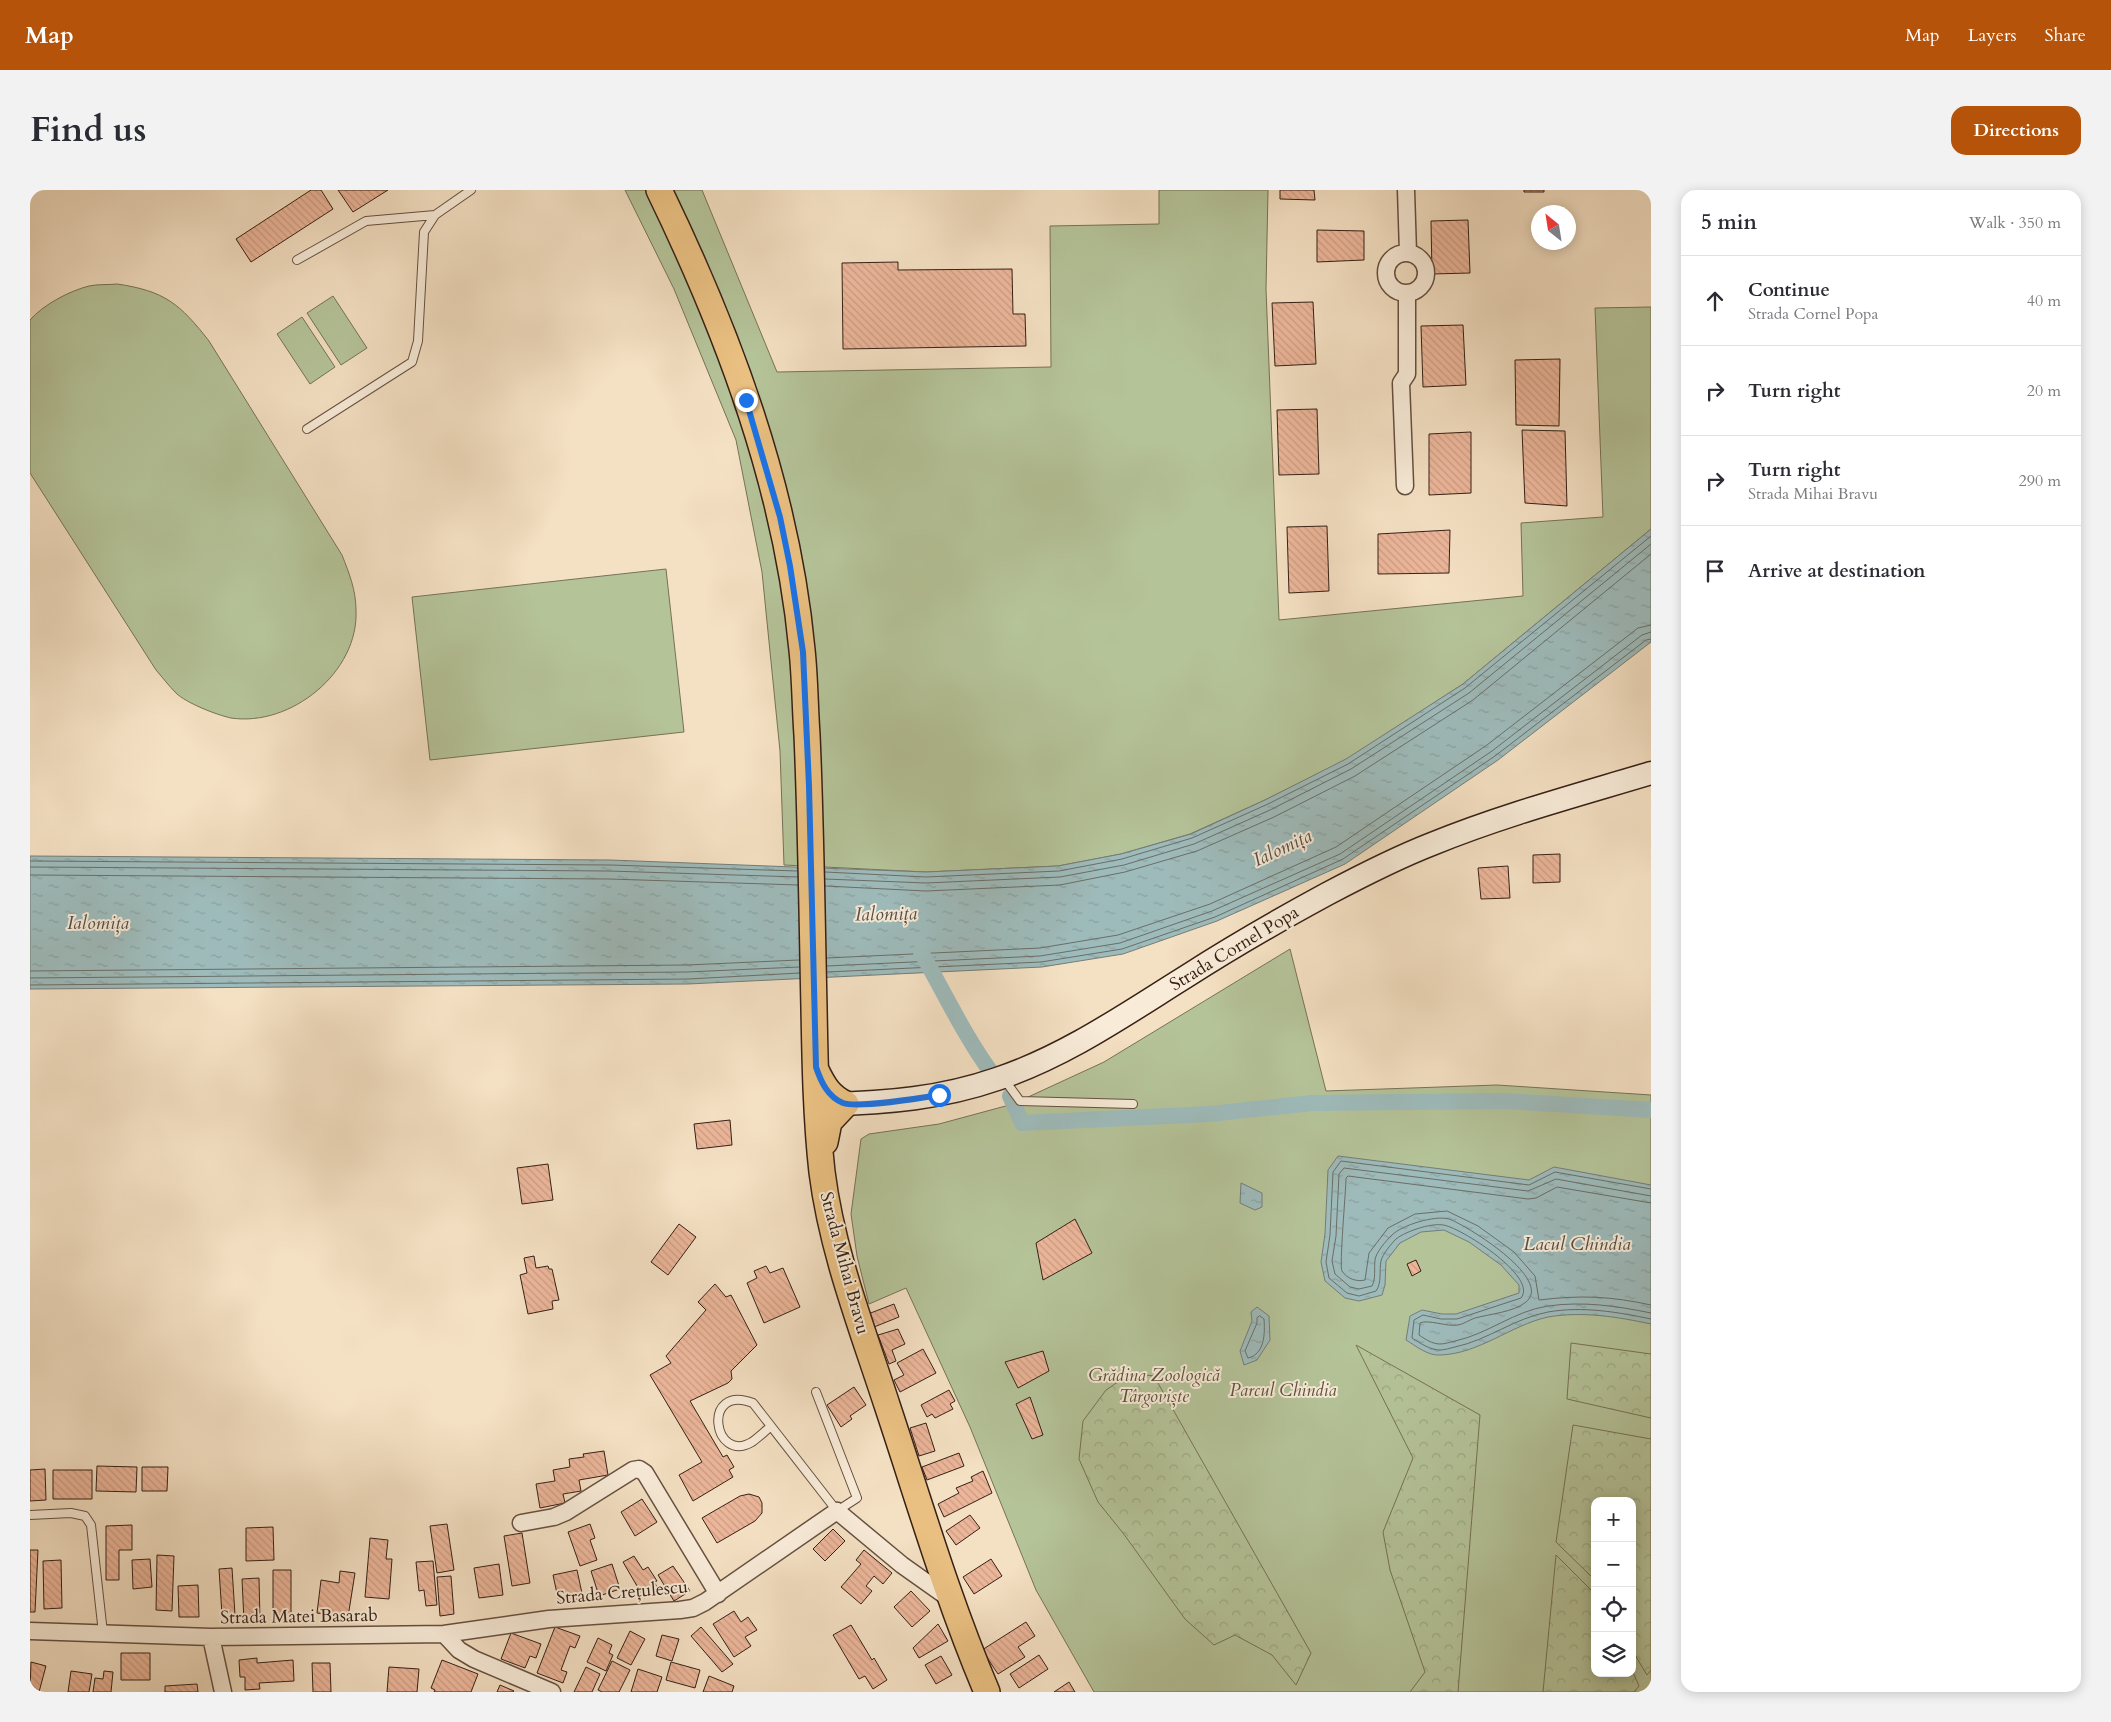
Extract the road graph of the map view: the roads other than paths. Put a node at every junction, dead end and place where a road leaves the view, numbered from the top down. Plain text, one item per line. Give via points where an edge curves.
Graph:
1 (471, 190) edge
2 (659, 190) edge
3 (673, 190) edge
4 (1406, 190) edge
5 (435, 215) junction
6 (1408, 253) junction
7 (297, 260) dead end
8 (693, 261) junction
9 (1407, 293) junction
10 (307, 429) dead end
11 (1405, 486) dead end
12 (1651, 773) edge
13 (816, 1067) junction
14 (1003, 1077) junction
15 (817, 1104) junction
16 (846, 1104) junction
17 (1134, 1104) dead end
18 (822, 1165) junction
19 (816, 1392) dead end
20 (770, 1427) junction
21 (837, 1511) junction
22 (30, 1515) edge
23 (521, 1524) dead end
24 (718, 1594) junction
25 (950, 1599) junction
26 (30, 1631) edge
27 (103, 1633) junction
28 (444, 1634) junction
29 (211, 1636) junction
30 (224, 1692) edge
31 (552, 1692) edge
32 (987, 1692) edge

1 - 5 lane
2 - 8 main road, Strada Mihai Bravu
3 - 8 main road, Strada Mihai Bravu
4 - 6 street
5 - 7 lane via 366,221
5 - 10 lane via 424,232 418,341 412,362
6 - 9 street via 1420,258 1426,271 1423,284
6 - 9 street via 1395,256 1386,274 1391,286
8 - 13 main road, Strada Mihai Bravu via 746,400 780,517 792,575 803,652
9 - 11 street via 1407,374 1401,383
12 - 14 main road, Strada Cornel Popa via 1481,826 1384,865 1272,925 1086,1038
13 - 15 main road, Strada Mihai Bravu
13 - 16 main road via 826,1089
14 - 16 main road, Strada Cornel Popa via 918,1099
14 - 17 lane via 1020,1101
15 - 16 main road, Strada Cornel Popa
15 - 18 main road, Strada Mihai Bravu
16 - 18 main road via 829,1122
18 - 25 main road, Strada Mihai Bravu via 831,1225 851,1299
19 - 21 lane, Strada Crețulescu via 857,1498
20 - 20 lane via 751,1443 732,1444 718,1431 717,1421 726,1404 744,1399 753,1403
20 - 21 lane
21 - 24 street, Strada Crețulescu
21 - 25 street via 902,1565
22 - 27 lane via 71,1512 85,1516 91,1525
23 - 24 street via 566,1512 639,1469 645,1473
24 - 28 street, Strada Crețulescu via 693,1608 680,1610 549,1619
25 - 32 main road, Strada Mihai Bravu
26 - 27 street, Strada Matei Basarab
27 - 29 street, Strada Matei Basarab
28 - 29 street, Strada Matei Basarab
28 - 31 street via 459,1650 474,1659
29 - 30 street

